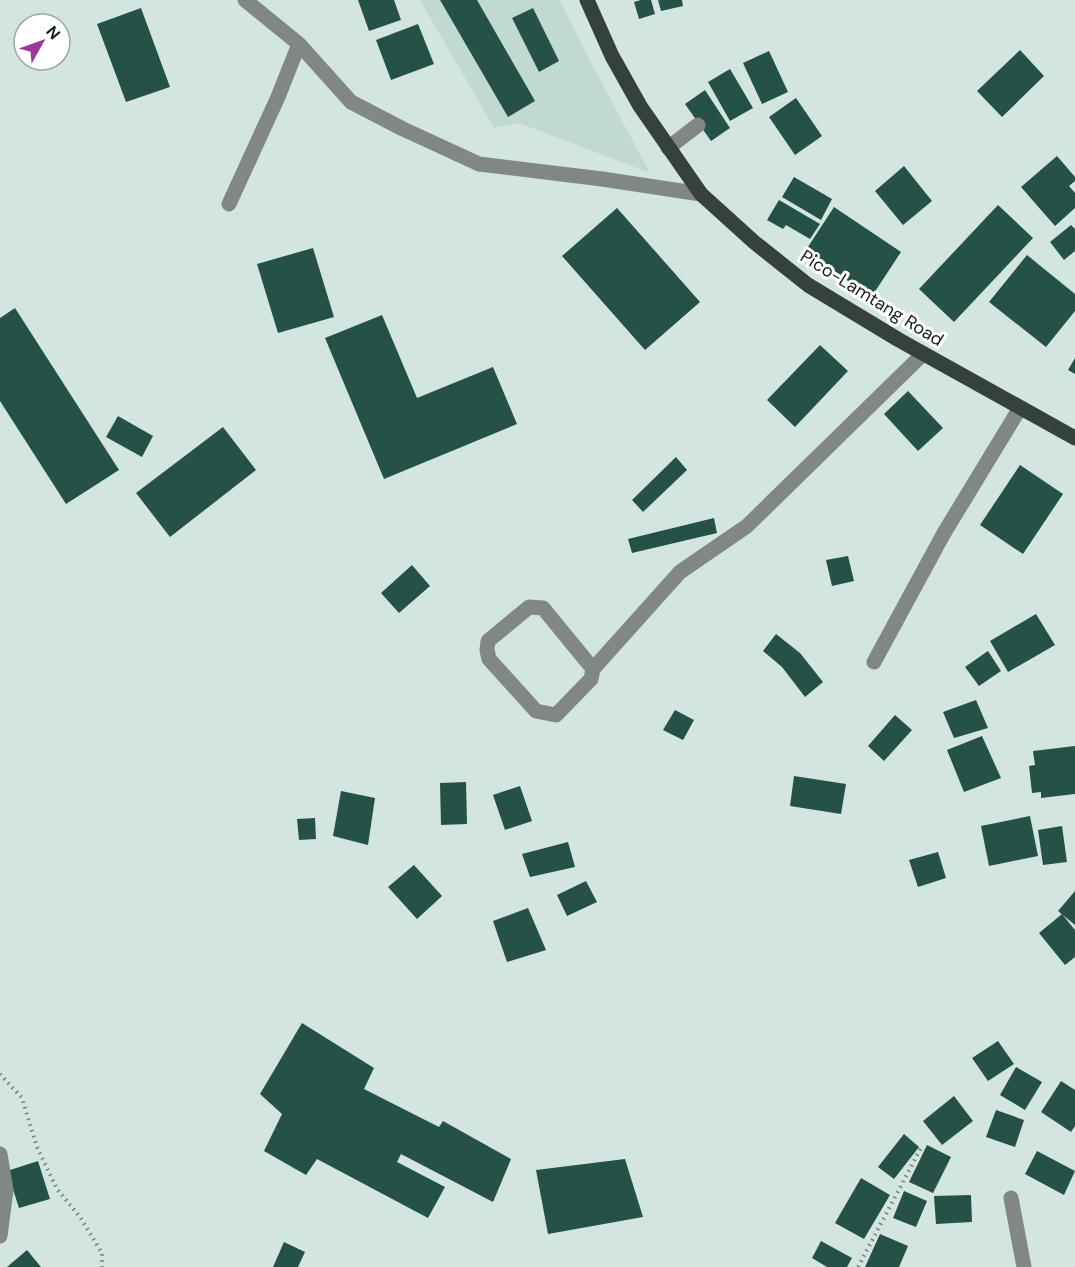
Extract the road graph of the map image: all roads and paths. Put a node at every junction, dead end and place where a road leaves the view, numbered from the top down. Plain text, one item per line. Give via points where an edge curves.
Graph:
1 (245, 0) edge
2 (587, 0) edge
3 (298, 44) junction
4 (698, 125) dead end
5 (668, 148) junction
6 (701, 195) junction
7 (229, 204) dead end
8 (923, 354) junction
9 (1020, 408) junction
10 (1075, 438) edge
11 (874, 662) dead end
12 (593, 669) junction
13 (0, 1074) edge
14 (922, 1146) dead end
15 (0, 1154) edge
16 (1011, 1198) dead end
17 (0, 1236) edge
18 (102, 1267) edge
19 (858, 1267) edge
20 (1024, 1267) edge

1 - 3 street
2 - 5 main road, Pico-Lamtang Road via 612,56
3 - 6 street via 351,102 479,164
3 - 7 street
4 - 5 street
5 - 6 main road, Pico-Lamtang Road
6 - 8 main road, Pico-Lamtang Road via 808,285
8 - 9 main road, Pico-Lamtang Road
8 - 12 street via 747,526 680,572
9 - 10 main road, Pico-Lamtang Road
9 - 11 street via 944,533
12 - 12 street via 591,679 565,707 556,715 546,714 536,711 489,659 488,641 529,607 543,608
13 - 18 path via 22,1098 57,1189 102,1253
14 - 19 path
15 - 17 street via 6,1190
16 - 20 street

